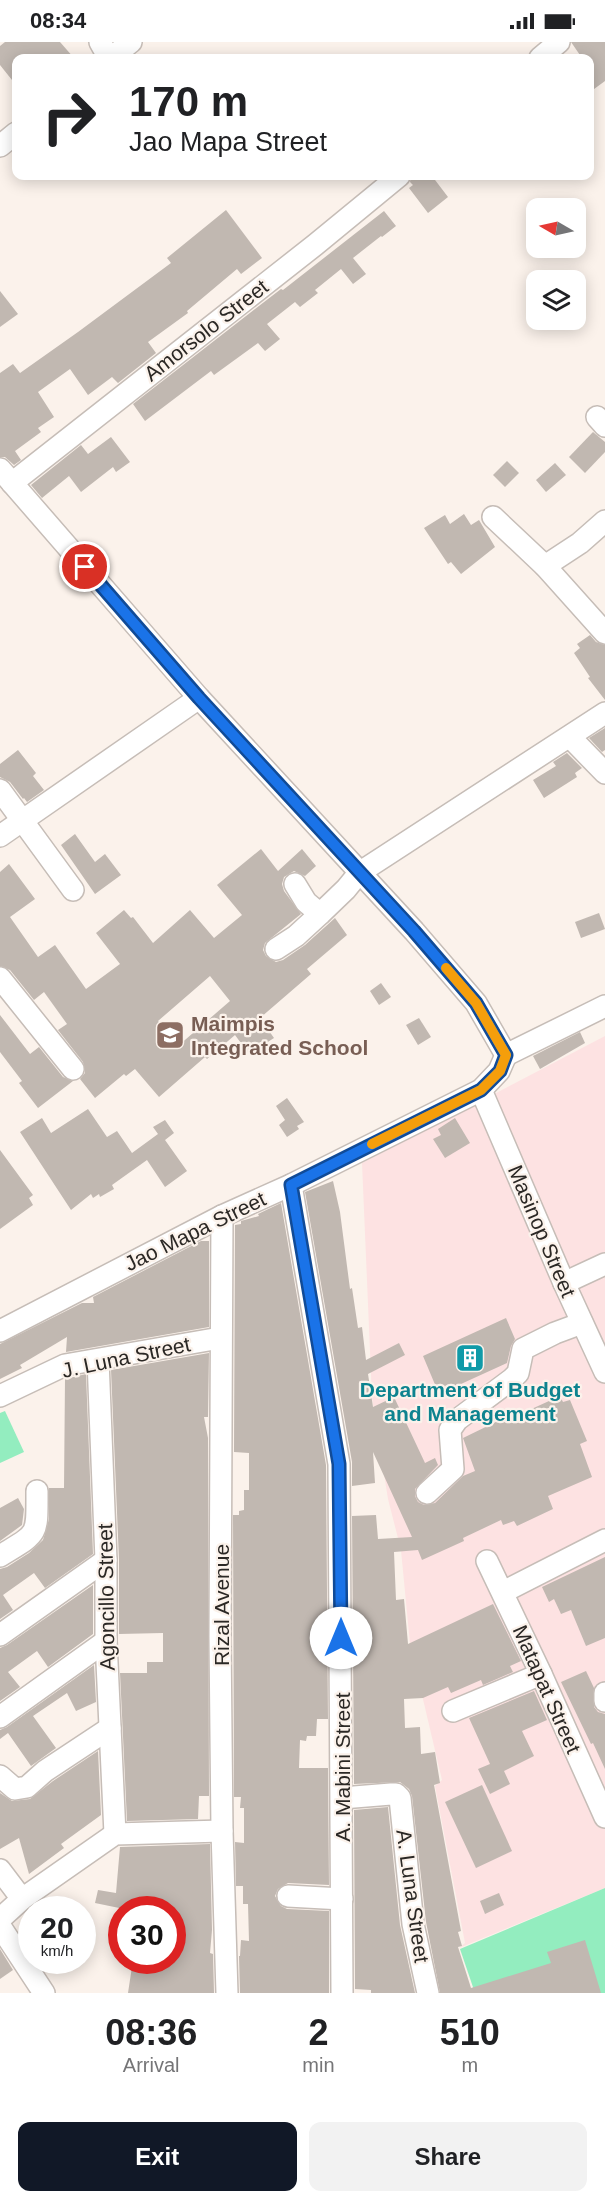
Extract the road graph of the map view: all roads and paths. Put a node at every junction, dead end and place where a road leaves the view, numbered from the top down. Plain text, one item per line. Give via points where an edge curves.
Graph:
1 (131, 42) edge
2 (559, 42) edge
3 (115, 54) edge
4 (545, 54) edge
5 (12, 136) edge
6 (0, 146) edge
7 (394, 180) edge
8 (6, 476) edge
9 (493, 517) dead end
10 (605, 521) edge
11 (545, 566) junction
12 (605, 633) edge
13 (199, 698) junction
14 (605, 713) edge
15 (570, 737) junction
16 (605, 773) edge
17 (0, 790) edge
18 (23, 819) junction
19 (0, 836) edge
20 (359, 873) junction
21 (295, 884) dead end
22 (73, 890) dead end
23 (320, 914) junction
24 (276, 949) dead end
25 (0, 978) edge
26 (605, 1006) edge
27 (506, 1055) junction
28 (73, 1069) dead end
29 (481, 1090) junction
30 (291, 1185) junction
31 (222, 1216) junction
32 (605, 1264) edge
33 (564, 1283) junction
34 (582, 1323) junction
35 (0, 1331) edge
36 (220, 1338) junction
37 (98, 1360) junction
38 (605, 1372) edge
39 (0, 1396) edge
40 (37, 1491) dead end
41 (427, 1492) dead end
42 (605, 1540) edge
43 (0, 1556) edge
44 (106, 1560) junction
45 (487, 1562) dead end
46 (503, 1592) junction
47 (0, 1635) edge
48 (106, 1641) junction
49 (541, 1674) junction
50 (605, 1693) edge
51 (605, 1701) edge
52 (453, 1711) dead end
53 (0, 1717) edge
54 (110, 1728) junction
55 (0, 1776) edge
56 (342, 1798) junction
57 (605, 1817) edge
58 (222, 1831) junction
59 (115, 1834) junction
60 (0, 1870) edge
61 (20, 1896) edge
62 (26, 1896) edge
63 (288, 1896) dead end
64 (342, 1899) junction
65 (18, 1902) edge
66 (0, 1918) edge
67 (0, 1926) edge
68 (44, 1993) edge
69 (227, 1993) edge
70 (342, 1993) edge
71 (428, 1993) edge

1 - 3 street
2 - 4 street
5 - 6 street
7 - 8 street, Amorsolo Street via 315,245
8 - 13 street
9 - 11 street
10 - 11 street
11 - 12 street
13 - 18 street
13 - 20 street
14 - 15 street
15 - 16 street
15 - 20 street
17 - 18 street
18 - 19 street
18 - 22 street
20 - 23 street
20 - 27 street via 476,1003
21 - 23 street via 306,902
23 - 24 street
25 - 28 street
26 - 27 street
27 - 29 street, Jao Mapa Street via 500,1071
29 - 30 street, Jao Mapa Street
29 - 33 street, Masinop Street
30 - 31 street, Jao Mapa Street
30 - 56 street, A. Mabini Street via 339,1464
31 - 35 street, Jao Mapa Street
31 - 36 street, Rizal Avenue
32 - 33 street
33 - 34 street, Masinop Street
34 - 38 street, Masinop Street
34 - 41 street via 524,1349 518,1373 457,1420 450,1430 453,1469
36 - 37 street, J. Luna Street
36 - 58 street, Rizal Avenue
37 - 39 street, J. Luna Street via 65,1365
37 - 44 street, Agoncillo Street
40 - 43 street via 34,1534
42 - 46 street
44 - 47 street
44 - 48 street, Agoncillo Street
45 - 46 street, Matapat Street
46 - 49 street, Matapat Street
48 - 53 street
48 - 54 street, Agoncillo Street
49 - 52 street
49 - 57 street, Matapat Street
50 - 51 street
54 - 55 street via 27,1787 15,1789
54 - 59 street, Agoncillo Street
56 - 64 street, A. Mabini Street
56 - 71 street, A. Luna Street via 391,1794 400,1798 413,1924
58 - 59 street
58 - 69 street, Rizal Avenue
59 - 62 street
60 - 61 street
63 - 64 street
64 - 70 street, A. Mabini Street
65 - 66 street
67 - 68 street

